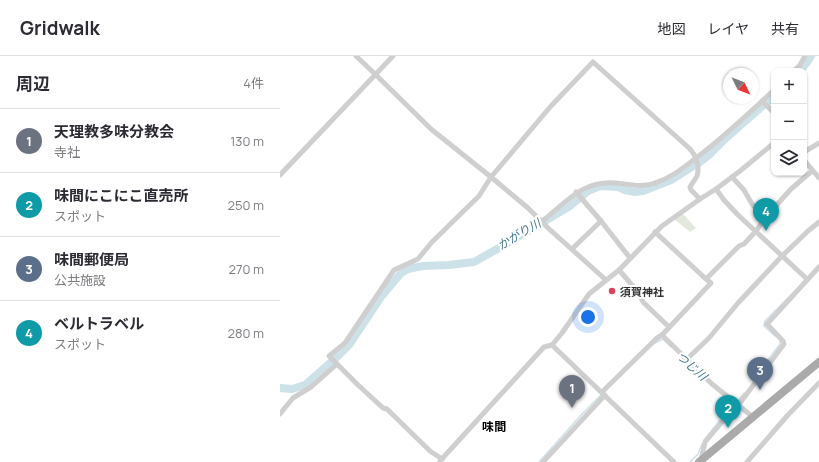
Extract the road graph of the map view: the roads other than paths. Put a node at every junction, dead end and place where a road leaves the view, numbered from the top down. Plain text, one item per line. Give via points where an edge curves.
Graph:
1 (356, 56) edge
2 (393, 56) edge
3 (806, 56) edge
4 (798, 68) edge
5 (376, 75) junction
6 (771, 93) edge
7 (762, 101) junction
8 (771, 111) edge
9 (819, 143) edge
10 (771, 145) edge
11 (807, 150) edge
12 (696, 158) junction
13 (807, 164) edge
14 (812, 171) junction
15 (280, 175) edge
16 (491, 177) junction
17 (732, 177) junction
18 (819, 178) edge
19 (716, 189) junction
20 (576, 192) junction
21 (700, 198) junction
22 (765, 218) junction
23 (541, 221) junction
24 (601, 221) junction
25 (819, 222) edge
26 (756, 231) junction
27 (655, 232) junction
28 (572, 249) junction
29 (782, 256) junction
30 (630, 258) junction
31 (819, 268) edge
32 (619, 270) junction
33 (706, 279) junction
34 (807, 279) junction
35 (606, 280) junction
36 (669, 327) junction
37 (662, 335) junction
38 (552, 345) junction
39 (687, 359) junction
40 (819, 362) edge
41 (337, 364) junction
42 (819, 383) edge
43 (603, 394) junction
44 (739, 405) junction
45 (280, 414) edge
46 (753, 417) junction
47 (441, 461) edge
48 (543, 462) edge
49 (674, 462) edge
50 (700, 462) edge
51 (747, 462) edge

1 - 5 street
2 - 5 street
3 - 4 street
5 - 15 street
5 - 16 street via 431,129
6 - 7 street
7 - 8 street
7 - 12 street
9 - 11 street
10 - 17 street
12 - 16 street via 690,148 593,62 551,106
12 - 20 street via 676,173 654,183 636,186 602,183
12 - 21 street via 698,170 690,187
13 - 14 street
14 - 18 street
14 - 22 street via 791,188
16 - 23 street
16 - 41 street via 479,196 418,259 394,270 345,343 329,356
17 - 19 street
17 - 22 street
19 - 21 street
19 - 26 street via 737,214
20 - 23 street
20 - 24 street
21 - 27 street
22 - 26 street
23 - 28 street
24 - 28 street
24 - 30 street
25 - 29 street
26 - 29 street
26 - 33 street
27 - 30 street
27 - 33 street
28 - 35 street
29 - 34 street
29 - 39 street
30 - 32 street
31 - 34 street
32 - 35 street
32 - 36 street via 643,302
33 - 36 street via 710,283
34 - 44 street via 767,324 784,344
35 - 38 street via 589,294
36 - 37 street
37 - 39 street
37 - 43 street
38 - 43 street
38 - 47 street via 544,347
39 - 44 street via 712,384
40 - 46 main road
41 - 45 street via 311,387 293,398
41 - 47 street
42 - 51 street
43 - 48 street
43 - 49 street
44 - 46 street
44 - 50 street via 705,442
46 - 50 main road

